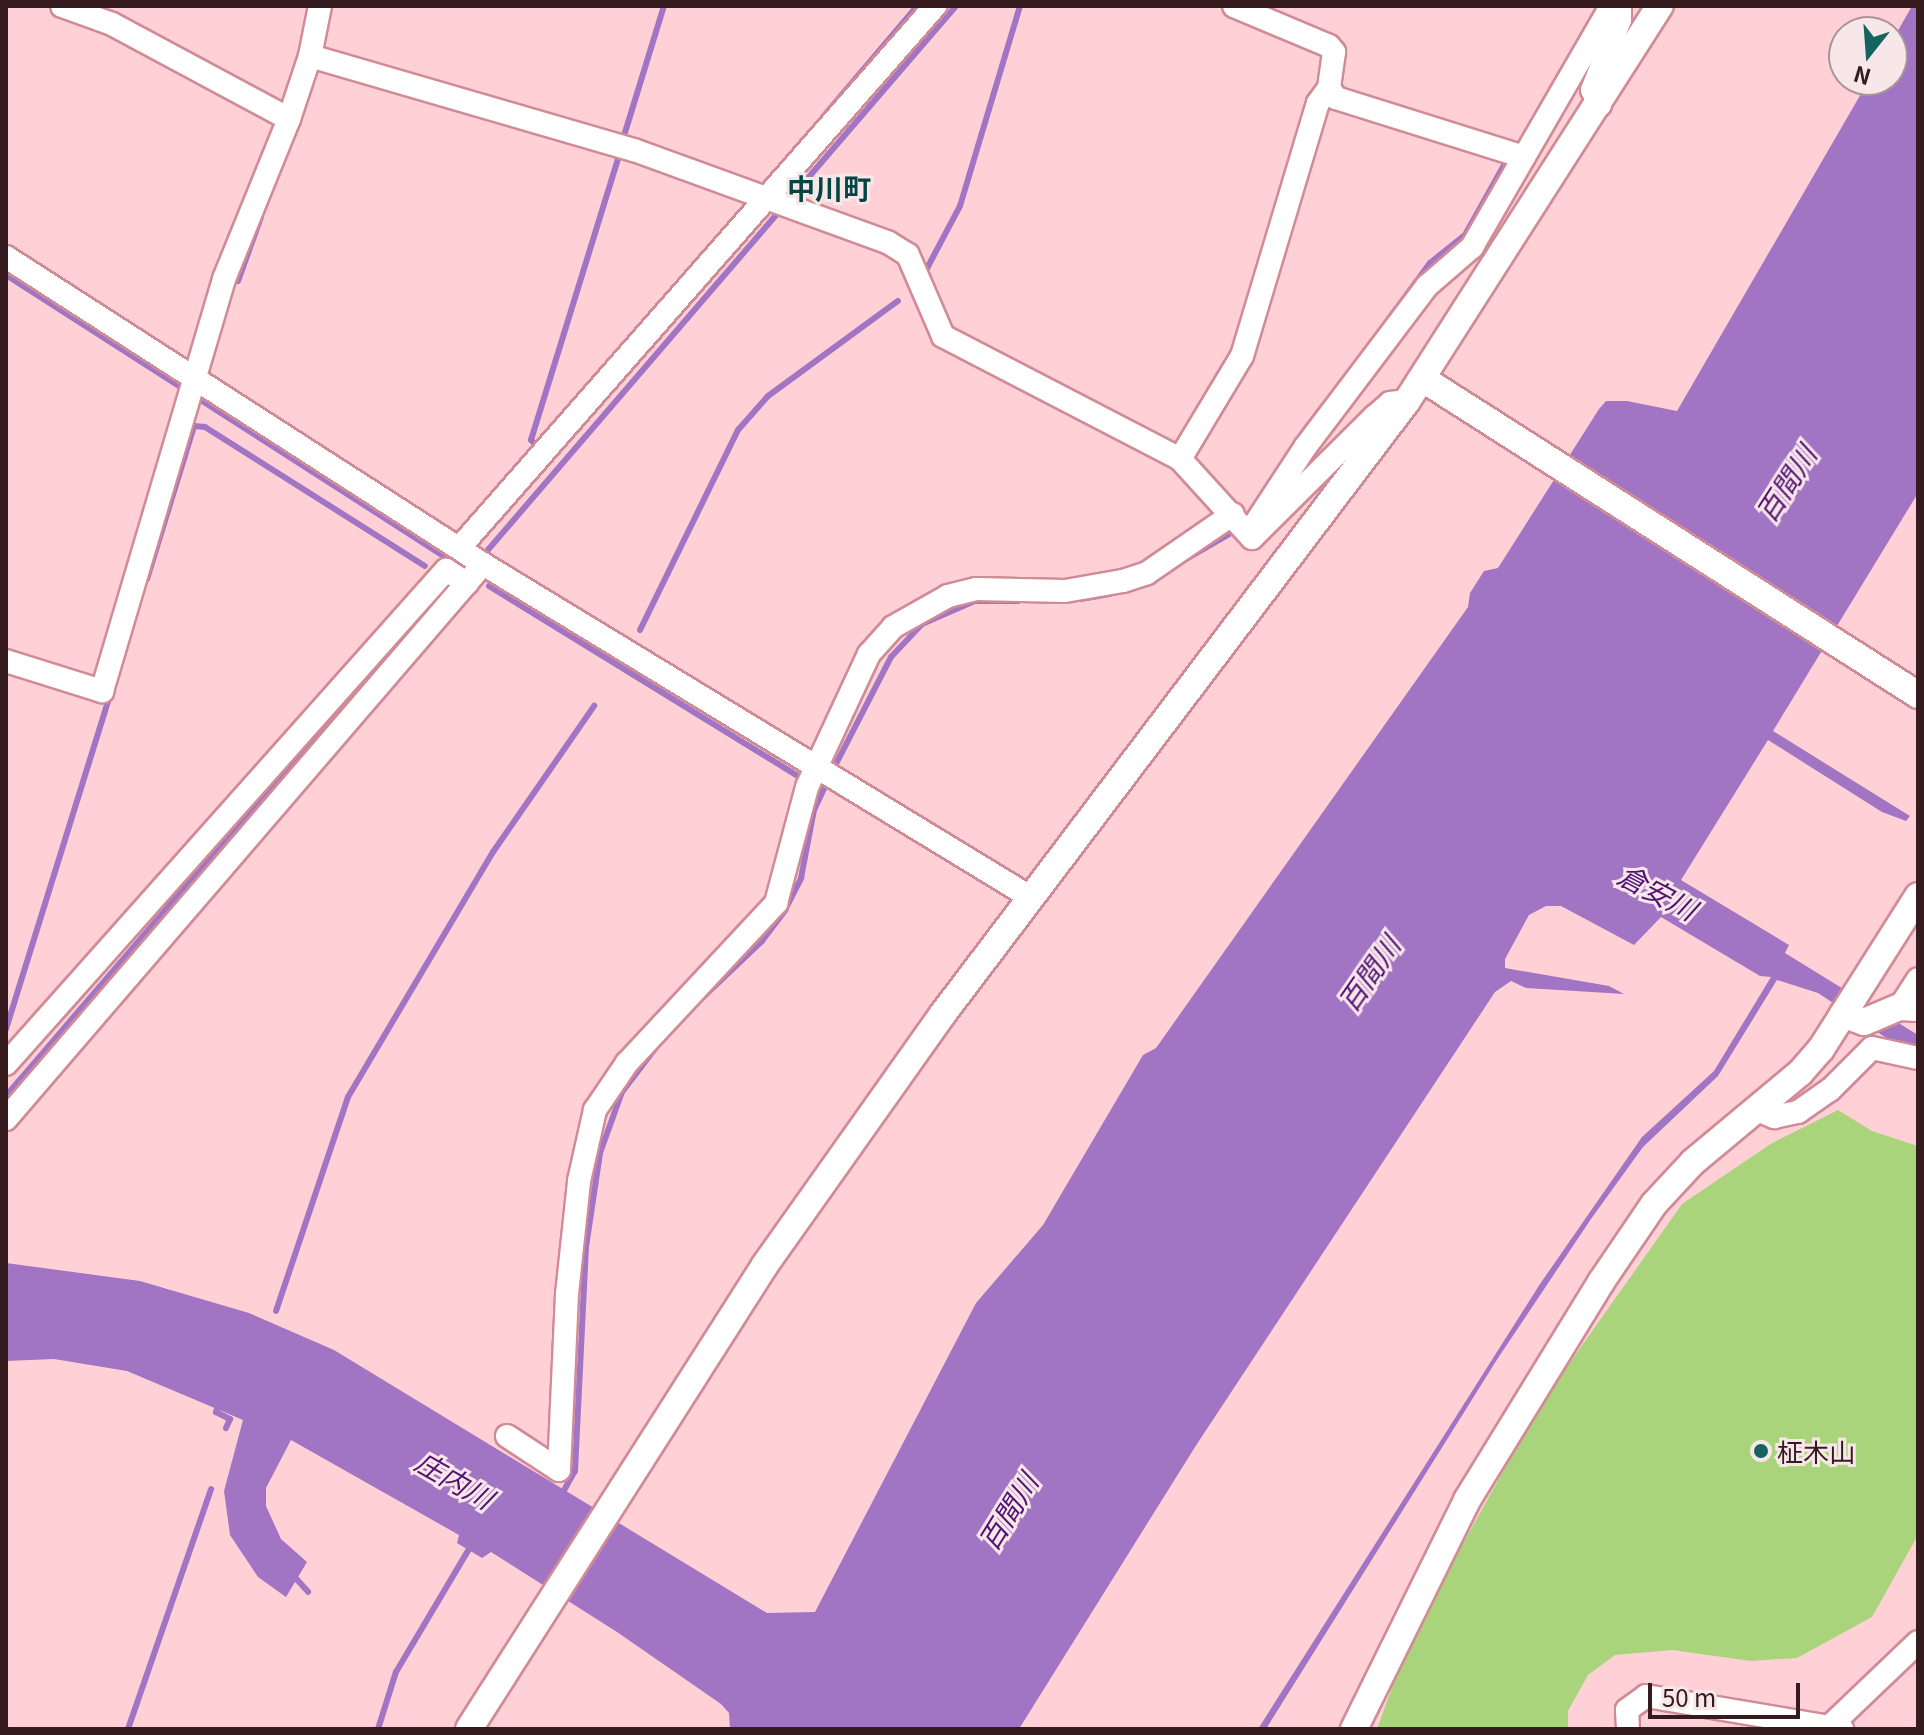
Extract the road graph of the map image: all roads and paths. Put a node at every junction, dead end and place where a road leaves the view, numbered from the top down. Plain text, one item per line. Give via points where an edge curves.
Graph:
1 (62, 6) edge
2 (320, 6) edge
3 (935, 6) edge
4 (1234, 6) edge
5 (1611, 6) edge
6 (1620, 6) edge
7 (1660, 6) edge
8 (310, 56) junction
9 (1329, 88) junction
10 (1600, 105) junction
11 (289, 119) junction
12 (1516, 154) junction
13 (772, 198) junction
14 (6, 257) edge
15 (1423, 379) junction
16 (194, 391) junction
17 (1407, 401) junction
18 (1180, 459) junction
19 (1233, 514) junction
20 (1249, 535) junction
21 (461, 546) junction
22 (483, 564) junction
23 (467, 583) junction
24 (6, 661) edge
25 (1918, 695) edge
26 (812, 778) junction
27 (1918, 896) edge
28 (1030, 897) junction
29 (1918, 979) edge
30 (1909, 1008) edge
31 (1843, 1014) junction
32 (1918, 1058) edge
33 (6, 1064) edge
34 (1755, 1109) junction
35 (6, 1119) edge
36 (507, 1436) dead end
37 (1917, 1645) edge
38 (1833, 1727) edge
39 (469, 1729) edge
40 (1354, 1729) edge
41 (1628, 1729) edge

1 - 11 street via 112,24
2 - 8 street
3 - 13 street
4 - 9 street via 1329,46 1334,52
5 - 12 street
6 - 10 street via 1620,20 1592,90
7 - 10 street
8 - 11 street
8 - 13 street via 489,105
9 - 12 street via 1336,98
9 - 18 street via 1318,103 1242,356
10 - 15 street
11 - 16 street via 224,279
12 - 20 street via 1472,247 1427,286 1306,446
13 - 18 street via 908,255 943,336
13 - 21 street
14 - 16 street
15 - 17 street
15 - 25 street
16 - 21 street
16 - 24 street via 102,691
17 - 20 street via 1390,403 1277,518 1252,538
17 - 28 street
18 - 19 street
19 - 20 street
19 - 26 street via 1147,573 1123,581 1065,591 976,589 920,608 869,654
21 - 22 street
22 - 23 street
22 - 26 street
23 - 33 street via 446,570
23 - 35 street
26 - 28 street
26 - 36 street via 776,903 627,1063 595,1110 571,1254 559,1470
27 - 31 street
28 - 39 street via 765,1265
29 - 30 street
30 - 31 street via 1864,1022
31 - 34 street via 1800,1073
32 - 34 street via 1872,1048 1830,1090 1798,1112 1774,1117
34 - 40 street via 1654,1204 1552,1356 1467,1500
37 - 38 street
38 - 41 street via 1646,1696 1627,1710

